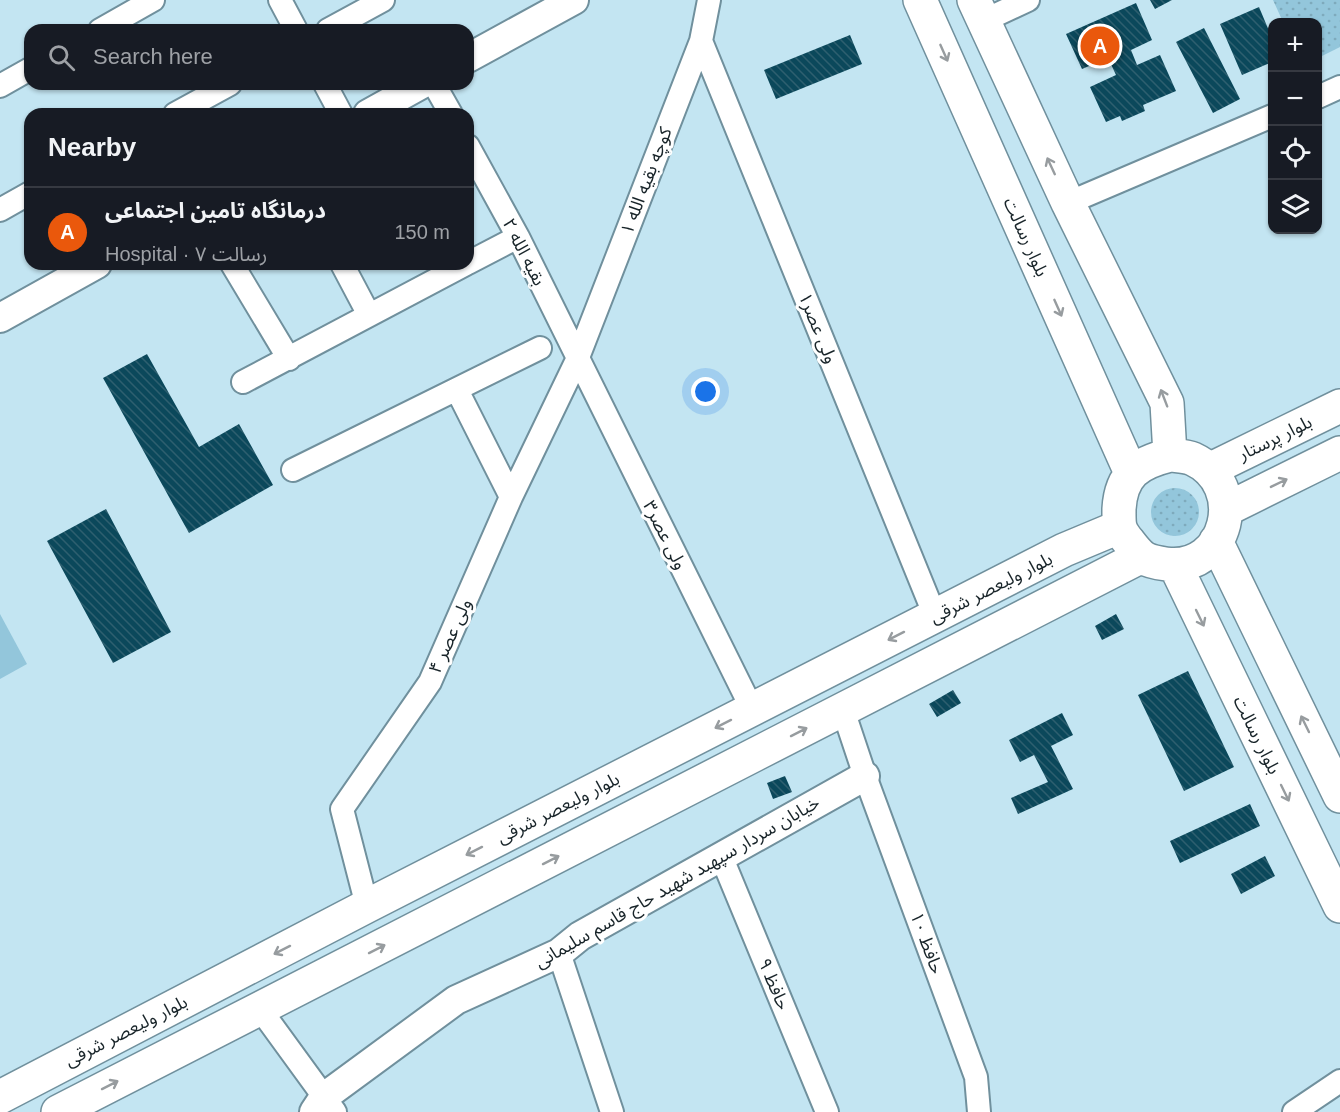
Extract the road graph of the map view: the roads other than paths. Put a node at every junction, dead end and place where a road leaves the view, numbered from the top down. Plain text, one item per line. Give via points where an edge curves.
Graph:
1 (153, 0) edge
2 (280, 0) edge
3 (383, 0) edge
4 (574, 0) edge
5 (709, 0) edge
6 (920, 0) edge
7 (1028, 0) edge
8 (978, 11) edge
9 (111, 24) edge
10 (293, 24) edge
11 (339, 24) edge
12 (701, 41) junction
13 (474, 55) edge
14 (24, 72) edge
15 (0, 86) edge
16 (1340, 87) edge
17 (219, 90) edge
18 (328, 90) edge
19 (411, 90) edge
20 (437, 90) edge
21 (1322, 95) edge
22 (186, 108) edge
23 (338, 108) edge
24 (379, 108) edge
25 (448, 108) edge
26 (1268, 118) edge
27 (474, 157) edge
28 (24, 196) edge
29 (1068, 203) junction
30 (0, 210) edge
31 (518, 237) junction
32 (474, 260) edge
33 (86, 270) edge
34 (236, 270) edge
35 (345, 270) edge
36 (455, 270) edge
37 (369, 315) junction
38 (0, 318) edge
39 (540, 348) dead end
40 (289, 359) junction
41 (577, 360) junction
42 (243, 382) dead end
43 (457, 390) junction
44 (1340, 406) edge
45 (1340, 453) edge
46 (1170, 455) junction
47 (293, 470) dead end
48 (1209, 470) junction
49 (1131, 473) junction
50 (511, 497) junction
51 (1227, 509) junction
52 (1119, 527) junction
53 (1216, 541) junction
54 (1140, 557) junction
55 (1175, 565) junction
56 (935, 616) junction
57 (752, 709) junction
58 (843, 710) junction
59 (865, 776) junction
60 (1340, 796) edge
61 (721, 856) junction
62 (367, 906) junction
63 (1340, 906) edge
64 (319, 931) junction
65 (559, 953) junction
66 (338, 969) junction
67 (260, 1009) junction
68 (1340, 1081) edge
69 (0, 1096) edge
70 (324, 1107) edge
71 (58, 1112) edge
72 (612, 1112) edge
73 (827, 1112) edge
74 (979, 1112) edge
75 (1294, 1112) edge

1 - 9 street
2 - 10 street
3 - 11 street
4 - 13 street
5 - 12 street, کوچه بقیه الله ۱
6 -> 49 main road, بلوار رسالت
7 - 8 street
29 -> 8 main road
12 - 41 street, کوچه بقیه الله ۱
12 - 56 street, ولی عصر۱
14 - 15 street
16 - 21 street
17 - 22 street
18 - 23 street
19 - 24 street
20 - 25 street
26 - 29 street
27 - 31 street, بقیه الله ۲
28 - 30 street
46 -> 29 main road via 1167,403
31 - 32 street
31 - 41 street, بقیه الله ۲
33 - 38 street
34 - 40 street
35 - 37 street
36 - 37 street
37 - 40 street
39 - 43 street
40 - 42 street
41 - 50 street, ولی عصر ۴
41 - 57 street, ولی عصر۳
43 - 47 street
43 - 50 street
44 - 48 main road, بلوار پرستار
51 -> 45 main road
46 - 48 main road via 1191,459
46 - 49 main road via 1149,460
48 - 51 main road via 1222,488
49 - 52 main road via 1120,492
50 - 62 street, ولی عصر ۴ via 430,682 342,809
51 - 53 main road via 1223,530
52 - 54 main road
52 - 56 main road, بلوار ولیعصر شرقی via 1064,550
53 - 55 main road via 1195,560
60 -> 53 main road
54 - 55 main road
54 - 58 main road
55 -> 63 main road, بلوار رسالت
56 -> 57 main road, بلوار ولیعصر شرقی
57 -> 62 main road, بلوار ولیعصر شرقی
58 - 59 street, حافظ ۱۰
66 -> 58 main road
59 - 61 street, خیابان سردار سپهبد شهید حاج قاسم سلیمانی
59 - 74 street, حافظ ۱۰ via 976,1077
61 - 65 street, خیابان سردار سپهبد شهید حاج قاسم سلیمانی via 580,936
61 - 73 street, حافظ ۹
62 - 64 main road, بلوار ولیعصر شرقی
64 - 66 main road
64 -> 69 main road, بلوار ولیعصر شرقی
65 - 70 street, خیابان سردار سپهبد شهید حاج قاسم سلیمانی via 456,1000
65 - 72 street
66 - 67 main road
67 - 70 street
71 -> 67 main road
68 - 75 street

